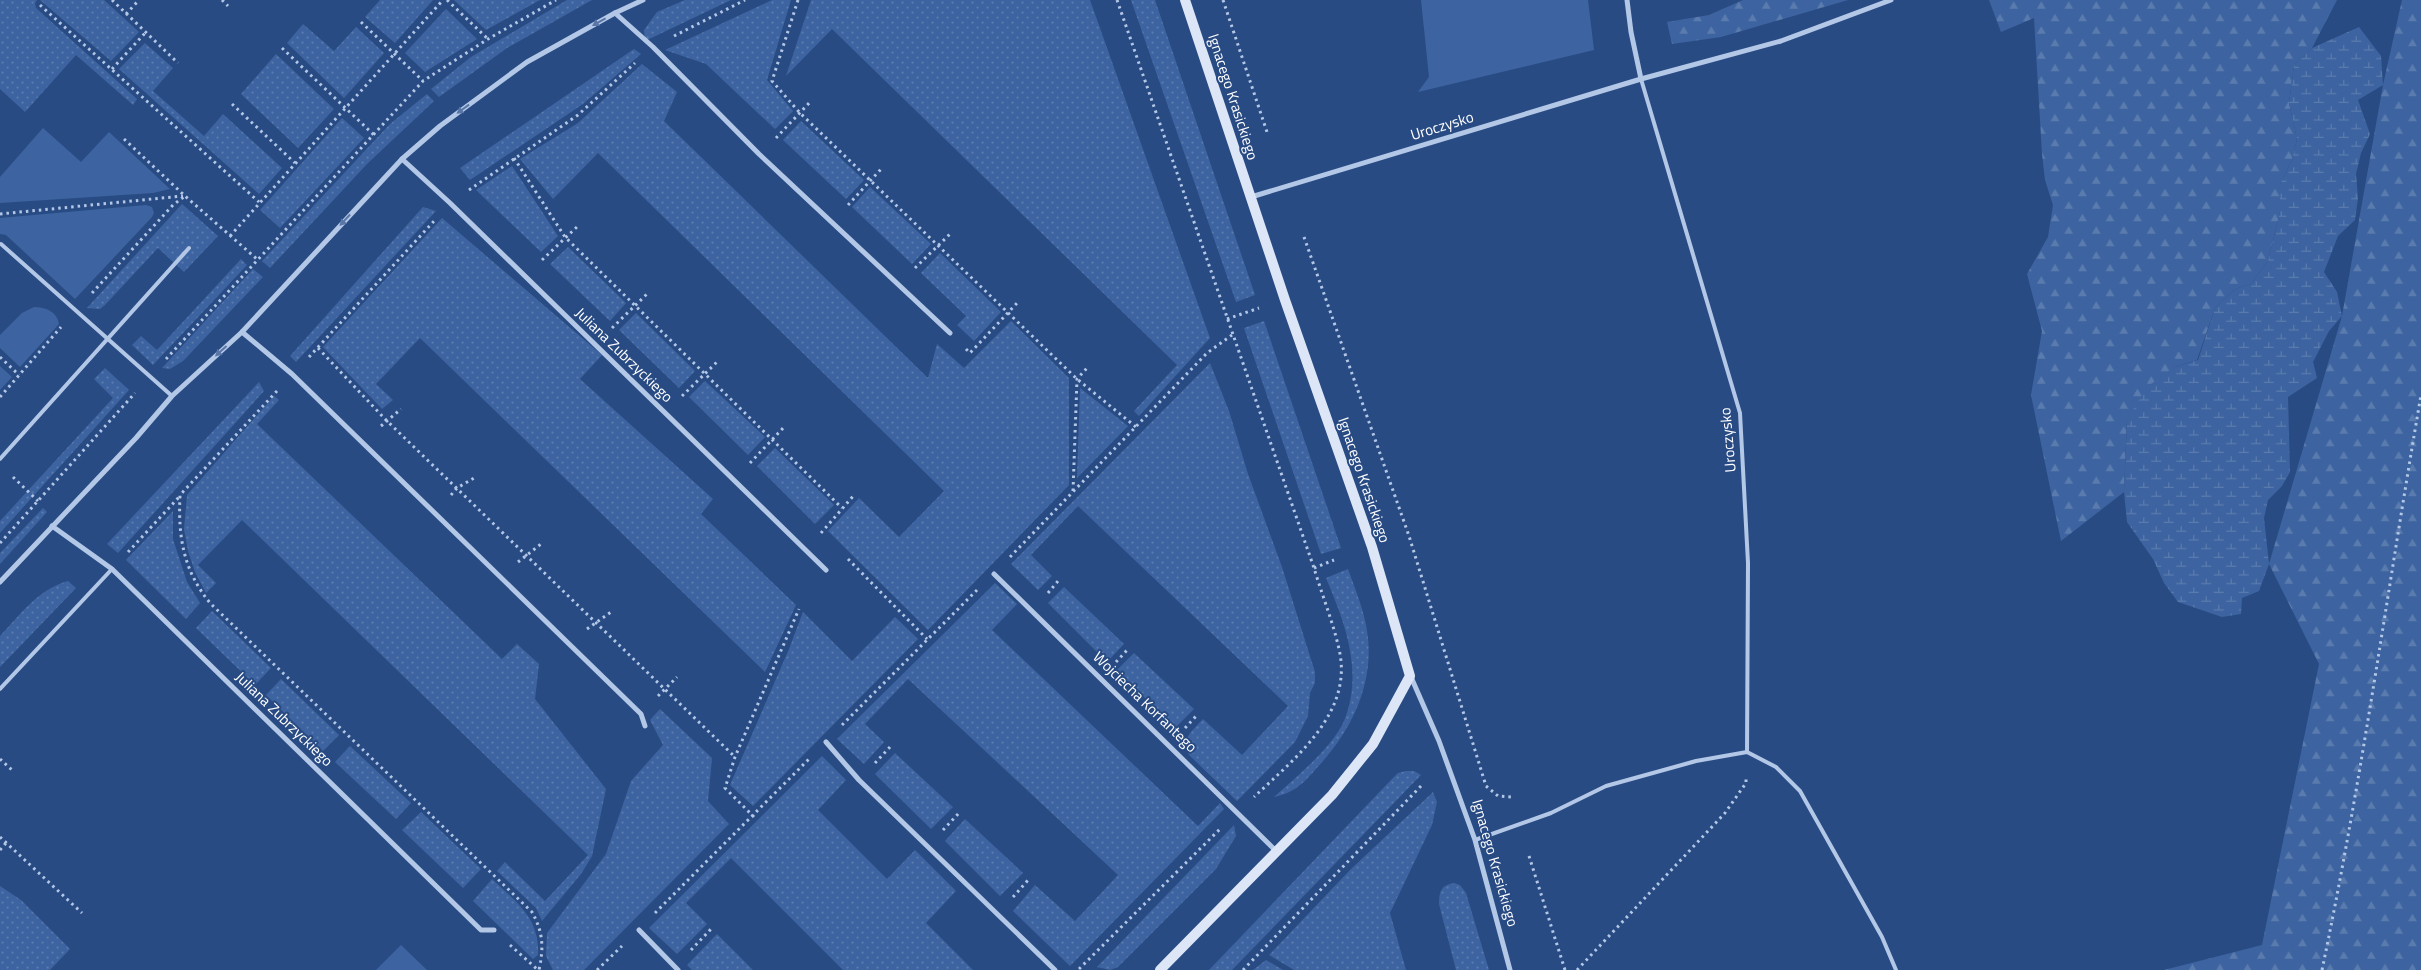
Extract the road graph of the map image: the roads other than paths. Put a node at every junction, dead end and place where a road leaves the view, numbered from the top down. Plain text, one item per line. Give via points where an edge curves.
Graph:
1 (643, 0) edge
2 (1185, 0) edge
3 (1627, 0) edge
4 (1890, 0) edge
5 (615, 13) junction
6 (1641, 80) junction
7 (402, 158) junction
8 (1251, 197) junction
9 (1, 244) edge
10 (189, 248) dead end
11 (242, 332) junction
12 (950, 333) road end
13 (107, 339) junction
14 (172, 396) junction
15 (0, 459) edge
16 (52, 526) junction
17 (112, 569) junction
18 (826, 570) road end
19 (994, 574) road end
20 (0, 582) edge
21 (1410, 676) junction
22 (0, 689) edge
23 (645, 726) dead end
24 (826, 742) road end
25 (1747, 752) junction
26 (1475, 840) junction
27 (1276, 851) junction
28 (494, 930) road end
29 (639, 930) road end
30 (678, 970) edge
31 (1055, 970) edge
32 (1160, 970) edge
33 (1510, 970) edge
34 (1896, 970) edge

1 - 5 street
2 - 8 street, Ignacego Krasickiego
3 - 6 street, Uroczysko
4 - 6 street, Uroczysko via 1781,41
5 -> 7 street via 527,62
5 - 12 street
6 - 8 street, Uroczysko
6 - 25 lane, Uroczysko via 1740,412 1748,562
7 -> 11 street
7 - 18 street, Juliana Zubrzyckiego
8 - 21 street, Ignacego Krasickiego via 1372,547
9 - 13 lane
10 - 13 lane
11 -> 14 street
11 - 23 street via 292,374 641,714
13 - 14 lane
13 - 15 lane
14 - 16 street
16 - 17 street, Juliana Zubrzyckiego
16 - 20 street
17 - 22 lane
17 - 28 street, Juliana Zubrzyckiego via 481,930
19 - 27 street, Wojciecha Korfantego
21 - 26 street, Ignacego Krasickiego via 1439,740
21 - 27 street via 1373,744 1332,795
24 - 31 street via 859,780
25 - 26 lane via 1696,760 1606,786 1551,813
25 - 34 lane via 1776,768 1800,791 1882,937
26 - 33 street, Ignacego Krasickiego
27 - 32 street
29 - 30 street

